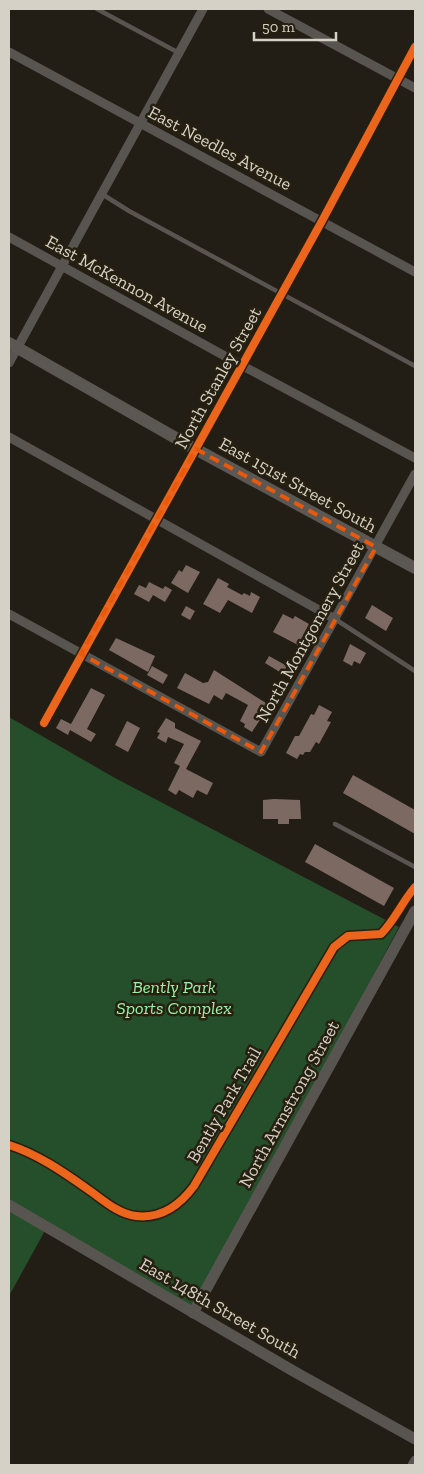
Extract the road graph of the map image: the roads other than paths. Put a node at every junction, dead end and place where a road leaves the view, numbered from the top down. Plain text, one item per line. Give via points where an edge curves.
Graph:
1 (97, 9) edge
2 (203, 9) edge
3 (268, 9) edge
4 (415, 47) edge
5 (9, 52) edge
6 (179, 53) junction
7 (398, 79) junction
8 (415, 88) edge
9 (141, 124) junction
10 (102, 194) junction
11 (322, 221) junction
12 (9, 237) edge
13 (62, 266) junction
14 (415, 272) edge
15 (282, 293) junction
16 (13, 345) edge
17 (9, 363) edge
18 (241, 365) junction
19 (415, 366) edge
20 (9, 437) edge
21 (196, 449) junction
22 (415, 458) edge
23 (415, 474) edge
24 (156, 518) junction
25 (376, 547) junction
26 (415, 568) edge
27 (9, 614) edge
28 (335, 618) junction
29 (81, 654) junction
30 (415, 671) edge
31 (44, 723) dead end
32 (335, 824) dead end
33 (415, 867) edge
34 (415, 911) edge
35 (9, 1205) edge
36 (193, 1313) junction
37 (415, 1439) edge
38 (415, 1460) edge
39 (412, 1465) edge

1 - 6 lane
2 - 6 street
3 - 7 street
4 - 7 street, North Stanley Street
5 - 9 street, East Needles Avenue
6 - 9 street
7 - 8 street
7 - 11 street, North Stanley Street
9 - 10 street
9 - 11 street, East Needles Avenue
10 - 13 street
10 - 15 lane
11 - 14 street, East Needles Avenue
11 - 15 street, North Stanley Street
12 - 13 street, East McKennon Avenue
13 - 16 street
13 - 18 street, East McKennon Avenue
15 - 18 street, North Stanley Street
15 - 19 lane
16 - 17 street
16 - 21 main road, East 151st Street South
18 - 21 street, North Stanley Street
18 - 22 street, East McKennon Avenue
20 - 24 street
21 - 24 street, North Stanley Street
21 - 25 main road, East 151st Street South
23 - 25 street, North Montgomery Street
24 - 28 street
24 - 29 street, North Stanley Street
25 - 26 main road, East 151st Street South
25 - 28 street, North Montgomery Street
27 - 29 street
28 - 29 street, North Montgomery Street via 262,752
28 - 30 lane
29 - 31 street, North Stanley Street
32 - 33 lane
34 - 36 street, North Armstrong Street
35 - 36 street, East 148th Street South
36 - 37 street, East 148th Street South
38 - 39 street

